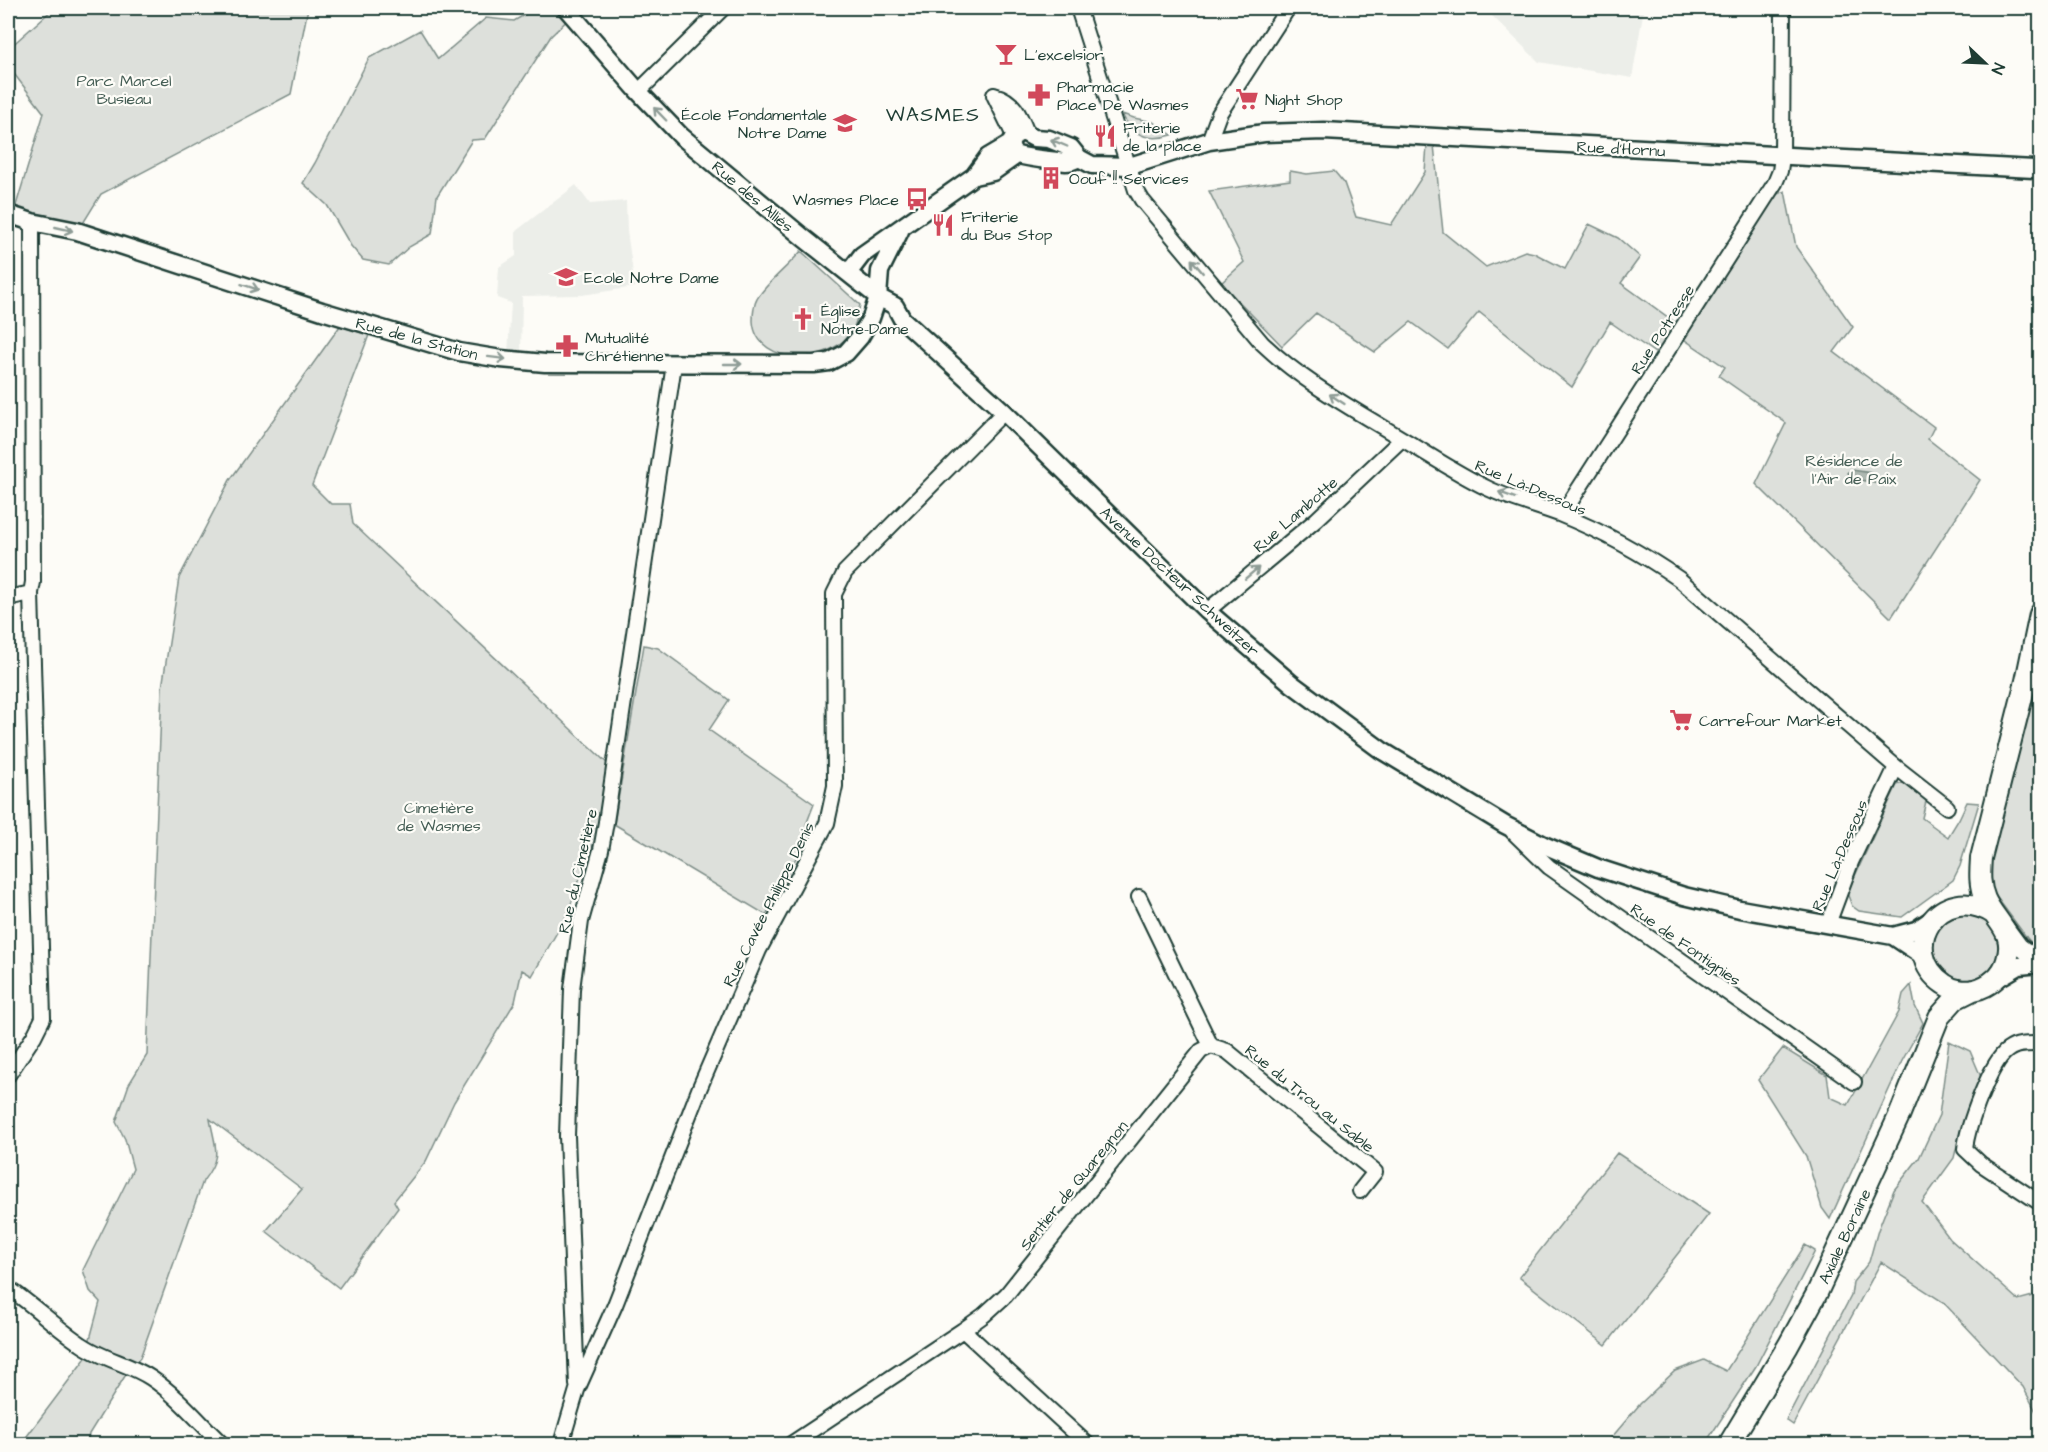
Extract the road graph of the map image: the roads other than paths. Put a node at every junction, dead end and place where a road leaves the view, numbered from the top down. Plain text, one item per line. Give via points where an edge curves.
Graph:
1 (566, 8) edge
2 (723, 8) edge
3 (1078, 8) edge
4 (1288, 8) edge
5 (1783, 8) edge
6 (639, 91) junction
7 (1209, 141) junction
8 (1782, 157) junction
9 (1130, 166) junction
10 (2038, 169) edge
11 (8, 214) edge
12 (32, 222) junction
13 (902, 227) junction
14 (849, 272) junction
15 (876, 304) junction
16 (674, 364) junction
17 (1004, 412) junction
18 (1402, 438) junction
19 (1562, 515) junction
20 (31, 593) junction
21 (8, 598) edge
22 (1207, 611) junction
23 (2040, 614) edge
24 (1896, 767) junction
25 (1947, 807) dead end
26 (1505, 825) junction
27 (1981, 858) junction
28 (1139, 897) dead end
29 (1942, 912) junction
30 (1999, 919) junction
31 (1828, 924) junction
32 (1893, 936) junction
33 (1923, 956) junction
34 (2040, 963) edge
35 (1937, 979) junction
36 (1992, 982) junction
37 (1973, 990) junction
38 (1939, 1017) junction
39 (2040, 1044) edge
40 (1206, 1048) junction
41 (8, 1075) edge
42 (1854, 1082) dead end
43 (1360, 1191) dead end
44 (2040, 1203) edge
45 (8, 1288) edge
46 (963, 1330) junction
47 (577, 1390) junction
48 (222, 1444) edge
49 (561, 1444) edge
50 (791, 1444) edge
51 (1087, 1444) edge
52 (1729, 1444) edge

1 - 6 street, Rue des Alliés
2 - 6 street
3 - 9 street, Rue Là-Dessous
4 - 7 street via 1219,114
5 - 8 street, Rue Potresse
14 -> 6 street, Rue des Alliés via 681,136
7 - 8 street, Rue d'Hornu via 1264,133 1324,131
7 - 9 street, Rue d'Hornu
8 - 10 street, Rue d'Hornu
8 - 19 street, Rue Potresse via 1771,191
9 - 13 street, Rue d'Hornu via 1092,165 1080,158 1068,162 1022,144 993,172 974,176
18 -> 9 street, Rue Là-Dessous via 1294,371 1262,343 1142,200
11 - 12 street, Rue de la Station
12 -> 16 street, Rue de la Station via 76,231 459,352 545,363
12 - 20 street
13 - 14 street via 862,255
13 - 15 street via 880,271
14 - 15 street
16 -> 15 street, Rue de la Station via 829,362 846,354 860,337
15 - 17 street, Avenue Docteur Schweitzer via 886,317 902,319
16 - 47 street, Rue du Cimetière via 606,822 581,921 572,989 567,1136
17 - 22 street, Avenue Docteur Schweitzer
17 - 47 street, Rue Cavée Philippe Denis via 839,582 834,594 835,786 827,824 759,950
19 -> 18 street, Rue Là-Dessous via 1489,489
22 -> 18 street, Rue Lambotte via 1316,520
19 - 24 street, Rue Là-Dessous via 1650,559 1679,579
20 - 21 street
20 - 41 street via 43,1018
22 - 26 street, Avenue Docteur Schweitzer via 1292,684 1381,750
23 - 27 main road
24 - 25 street, Rue Là-Dessous
24 - 31 street, Rue Là-Dessous via 1851,862
26 - 31 street, Avenue Docteur Schweitzer via 1557,851 1647,885 1740,909
26 - 42 street, Rue de Fontignies via 1549,867
27 - 29 main road via 1964,893
27 - 30 main road via 1985,899
28 - 40 street
29 - 30 main road via 1960,904 1972,904 1984,907
29 - 32 street via 1916,930
29 - 33 main road via 1927,928
30 - 34 street via 2019,946
30 - 36 main road via 2008,937 2008,956
31 - 32 street, Avenue Docteur Schweitzer
32 - 33 street
33 - 35 main road, Axiale Boraine
34 - 36 street via 2019,966
35 - 37 main road via 1948,987
35 - 38 main road, Axiale Boraine
36 - 37 main road, Axiale Boraine
37 - 38 main road, Axiale Boraine via 1955,999
38 - 52 main road, Axiale Boraine via 1816,1295
39 - 44 street via 2022,1044 2008,1050 1996,1063 1967,1132 1965,1149
40 - 43 street, Rue du Trou au Sable via 1227,1052 1375,1172
40 - 46 street, Sentier de Quaregnon via 1006,1295
45 - 48 street via 66,1335 149,1376 170,1391
46 - 50 street, Sentier de Quaregnon
46 - 51 street
47 - 49 street, Rue Cavée Philippe Denis

